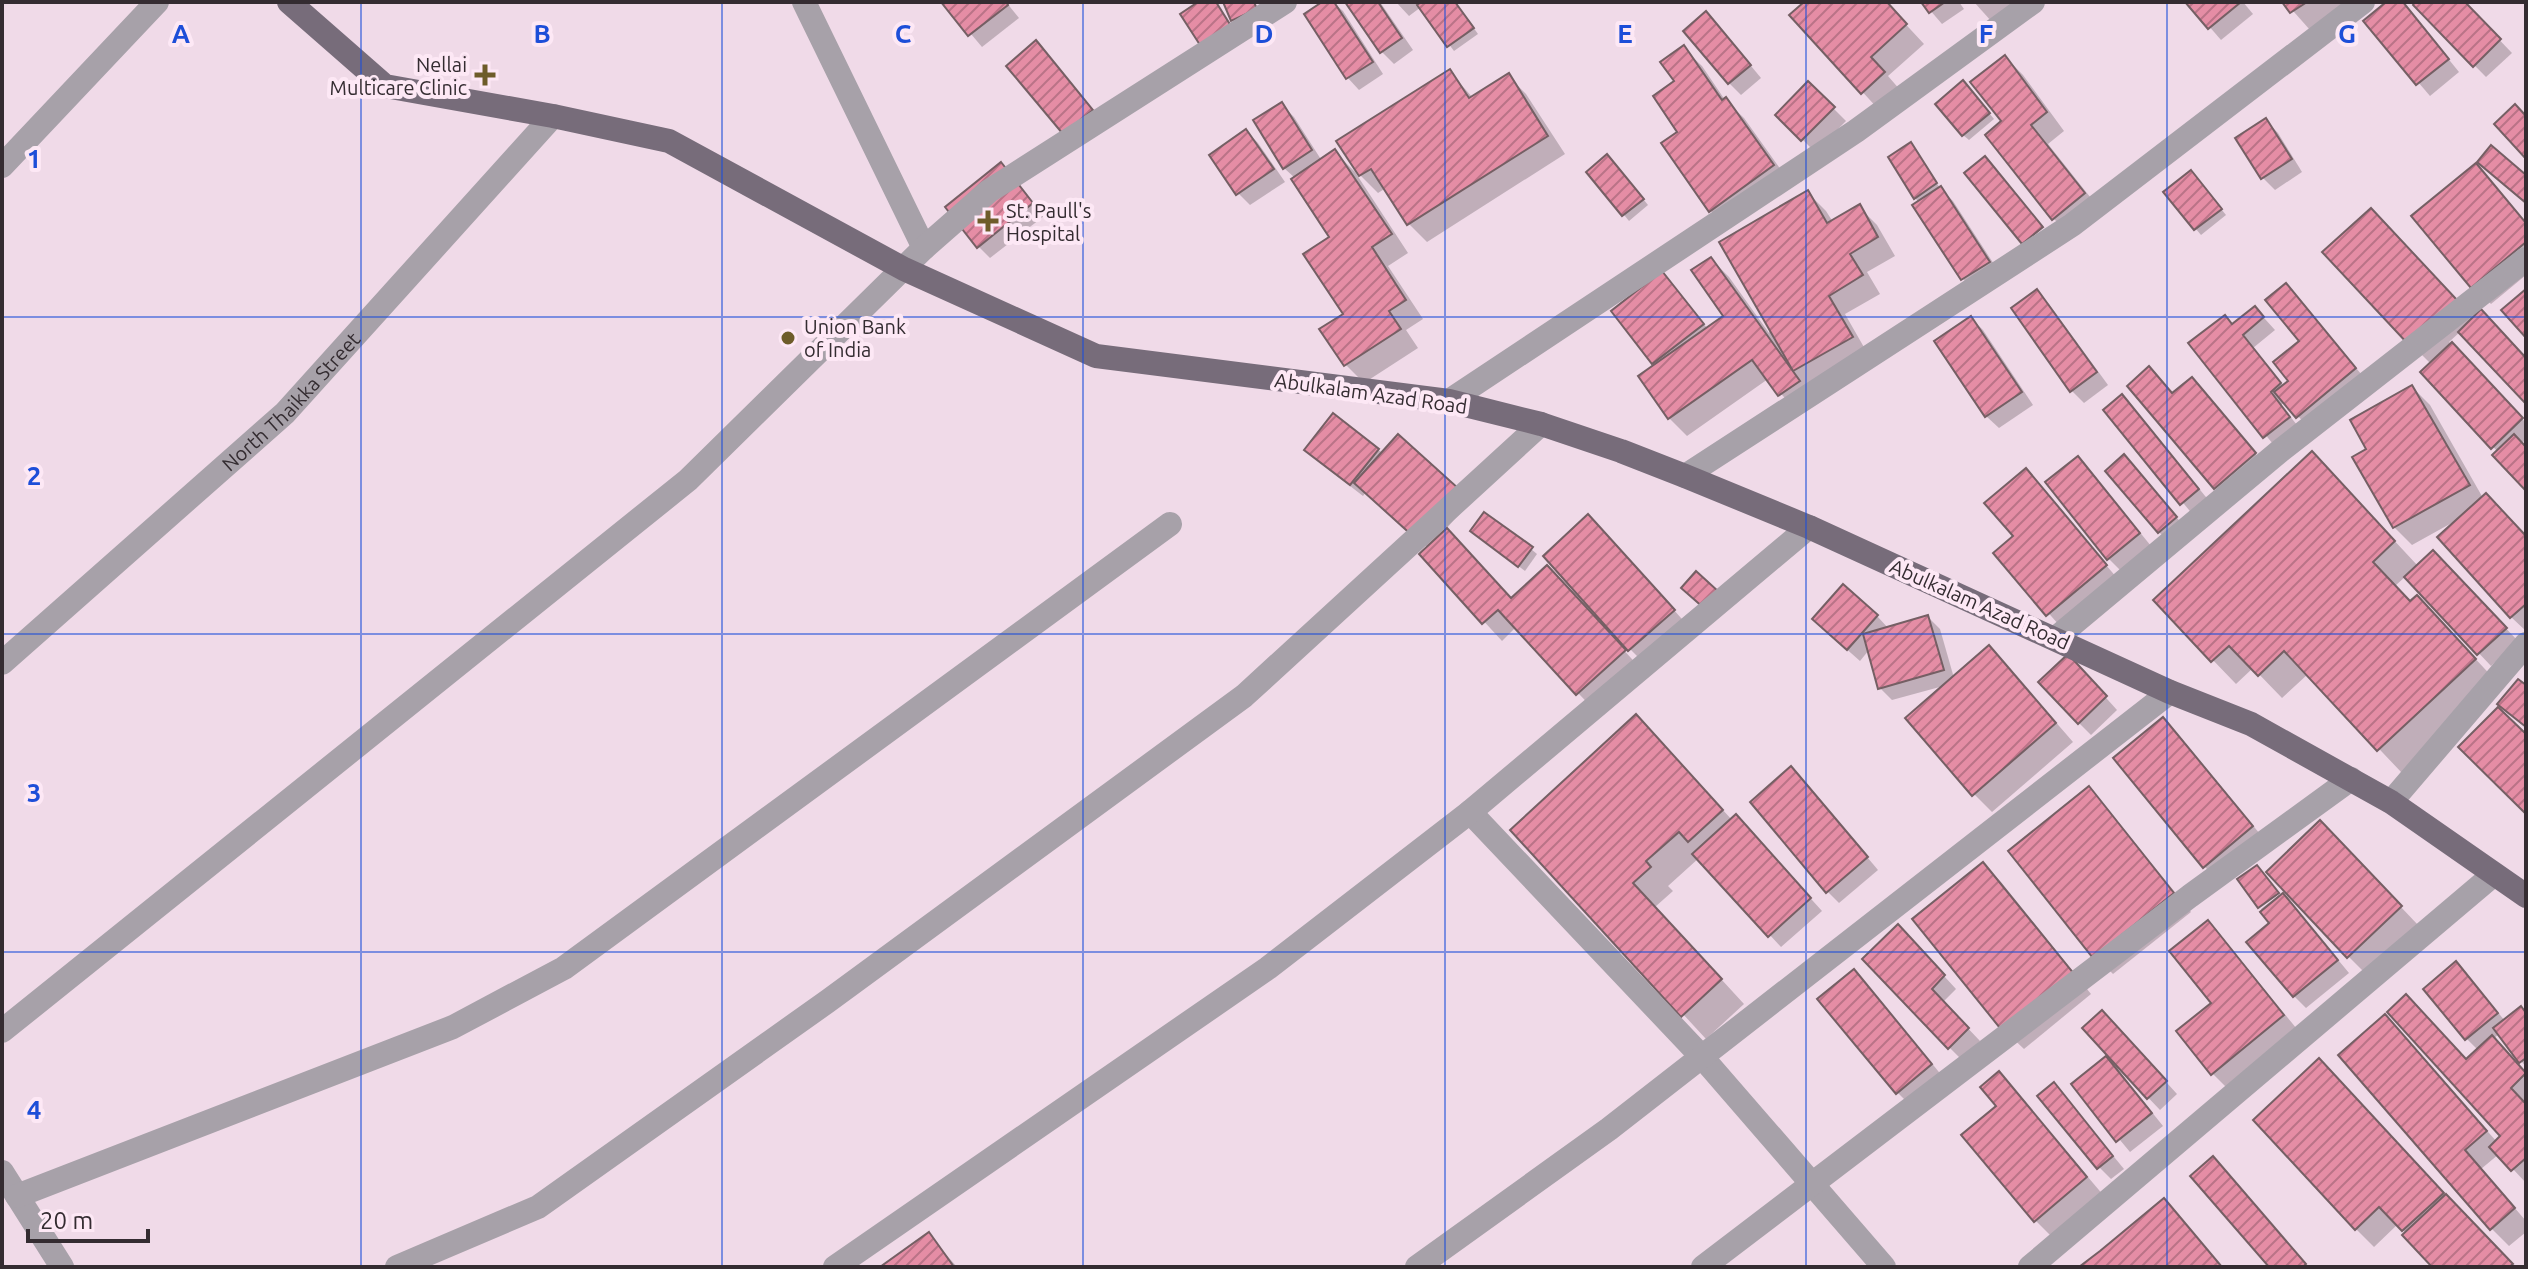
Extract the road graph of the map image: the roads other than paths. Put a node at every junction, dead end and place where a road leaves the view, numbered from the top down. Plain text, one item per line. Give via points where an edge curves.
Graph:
1 (157, 2) edge
2 (289, 2) edge
3 (804, 2) edge
4 (1285, 2) edge
5 (2033, 2) edge
6 (2363, 2) edge
7 (553, 116) junction
8 (2, 166) edge
9 (924, 248) junction
10 (2526, 259) edge
11 (904, 269) junction
12 (1449, 401) junction
13 (1541, 424) junction
14 (1685, 476) junction
15 (1170, 524) dead end
16 (1809, 527) junction
17 (2056, 638) junction
18 (2526, 644) edge
19 (2, 663) edge
20 (2170, 692) junction
21 (2351, 779) junction
22 (2391, 802) junction
23 (1470, 812) junction
24 (2493, 875) junction
25 (2526, 896) edge
26 (2, 1031) edge
27 (1702, 1057) junction
28 (2, 1172) edge
29 (1813, 1185) junction
30 (17, 1196) junction
31 (62, 1267) edge
32 (397, 1267) edge
33 (835, 1267) edge
34 (1417, 1267) edge
35 (1703, 1267) edge
36 (1884, 1267) edge
37 (2030, 1267) edge

1 - 8 street
2 - 7 main road, Abulkalam Azad Road via 385,86
3 - 9 street
4 - 9 street via 989,191
5 - 12 street via 1856,131
6 - 14 street via 2072,225
7 - 11 main road, Abulkalam Azad Road via 669,141
7 - 19 street, North Thaikka Street via 285,413
9 - 11 street
10 - 17 street via 2280,451
11 - 12 main road, Abulkalam Azad Road via 1096,356
11 - 26 street via 688,480
12 - 13 main road, Abulkalam Azad Road
13 - 14 main road, Abulkalam Azad Road
13 - 32 street via 1244,696 538,1207
14 - 16 main road, Abulkalam Azad Road
15 - 30 street via 564,968 453,1027
16 - 17 main road, Abulkalam Azad Road
16 - 23 street
17 - 20 main road, Abulkalam Azad Road
18 - 22 street
20 - 21 main road, Abulkalam Azad Road via 2251,724
20 - 27 street
21 - 22 main road, Abulkalam Azad Road
21 - 29 street
22 - 24 main road, Abulkalam Azad Road
23 - 27 street
23 - 33 street via 1268,968
24 - 25 main road, Abulkalam Azad Road
24 - 37 street
27 - 29 street
27 - 34 street
28 - 30 street
29 - 35 street
29 - 36 street
30 - 31 street

